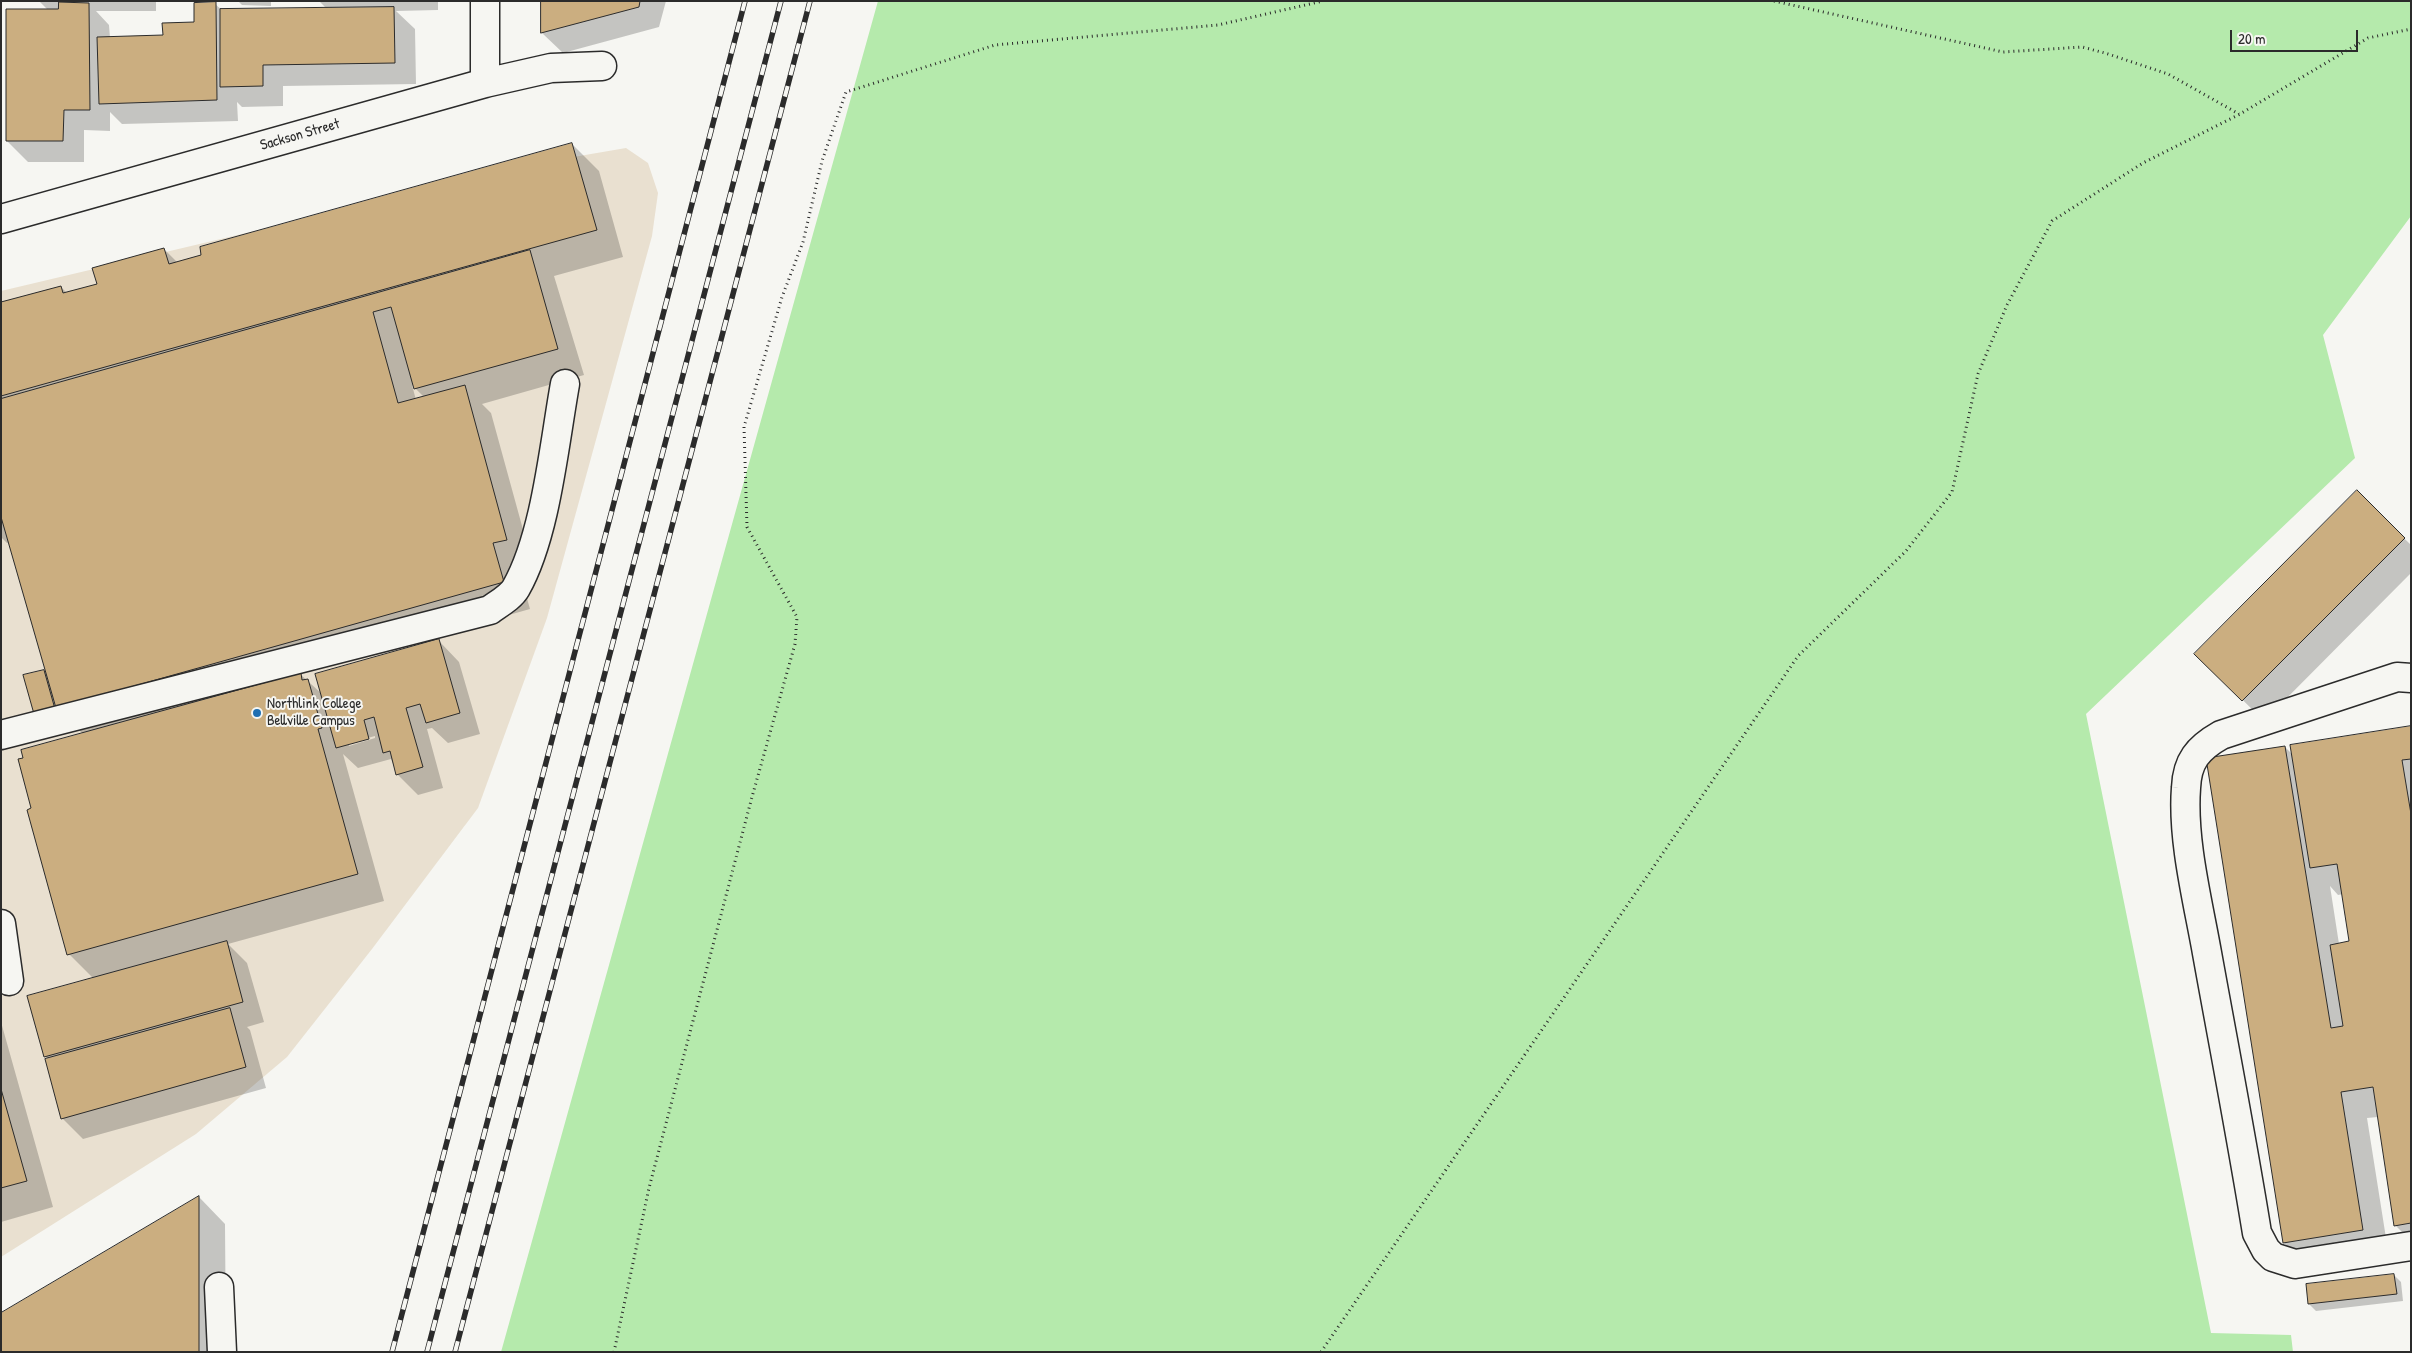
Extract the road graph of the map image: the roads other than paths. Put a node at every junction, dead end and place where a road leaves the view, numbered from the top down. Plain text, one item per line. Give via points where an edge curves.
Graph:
1 (485, 1) edge
2 (602, 66) dead end
3 (485, 83) junction
4 (1, 219) edge
5 (565, 384) dead end
6 (2411, 678) edge
7 (1, 735) edge
8 (1, 924) edge
9 (9, 981) dead end
10 (2411, 1246) edge
11 (219, 1287) dead end
12 (222, 1352) edge

1 - 3 street
2 - 3 street, Sackson Street via 551,68
3 - 4 street, Sackson Street
5 - 7 street via 539,527 515,590 490,610
6 - 10 street via 2397,677 2221,735 2195,755 2186,788 2189,855 2257,1233 2272,1257 2295,1264
8 - 9 street
11 - 12 street

